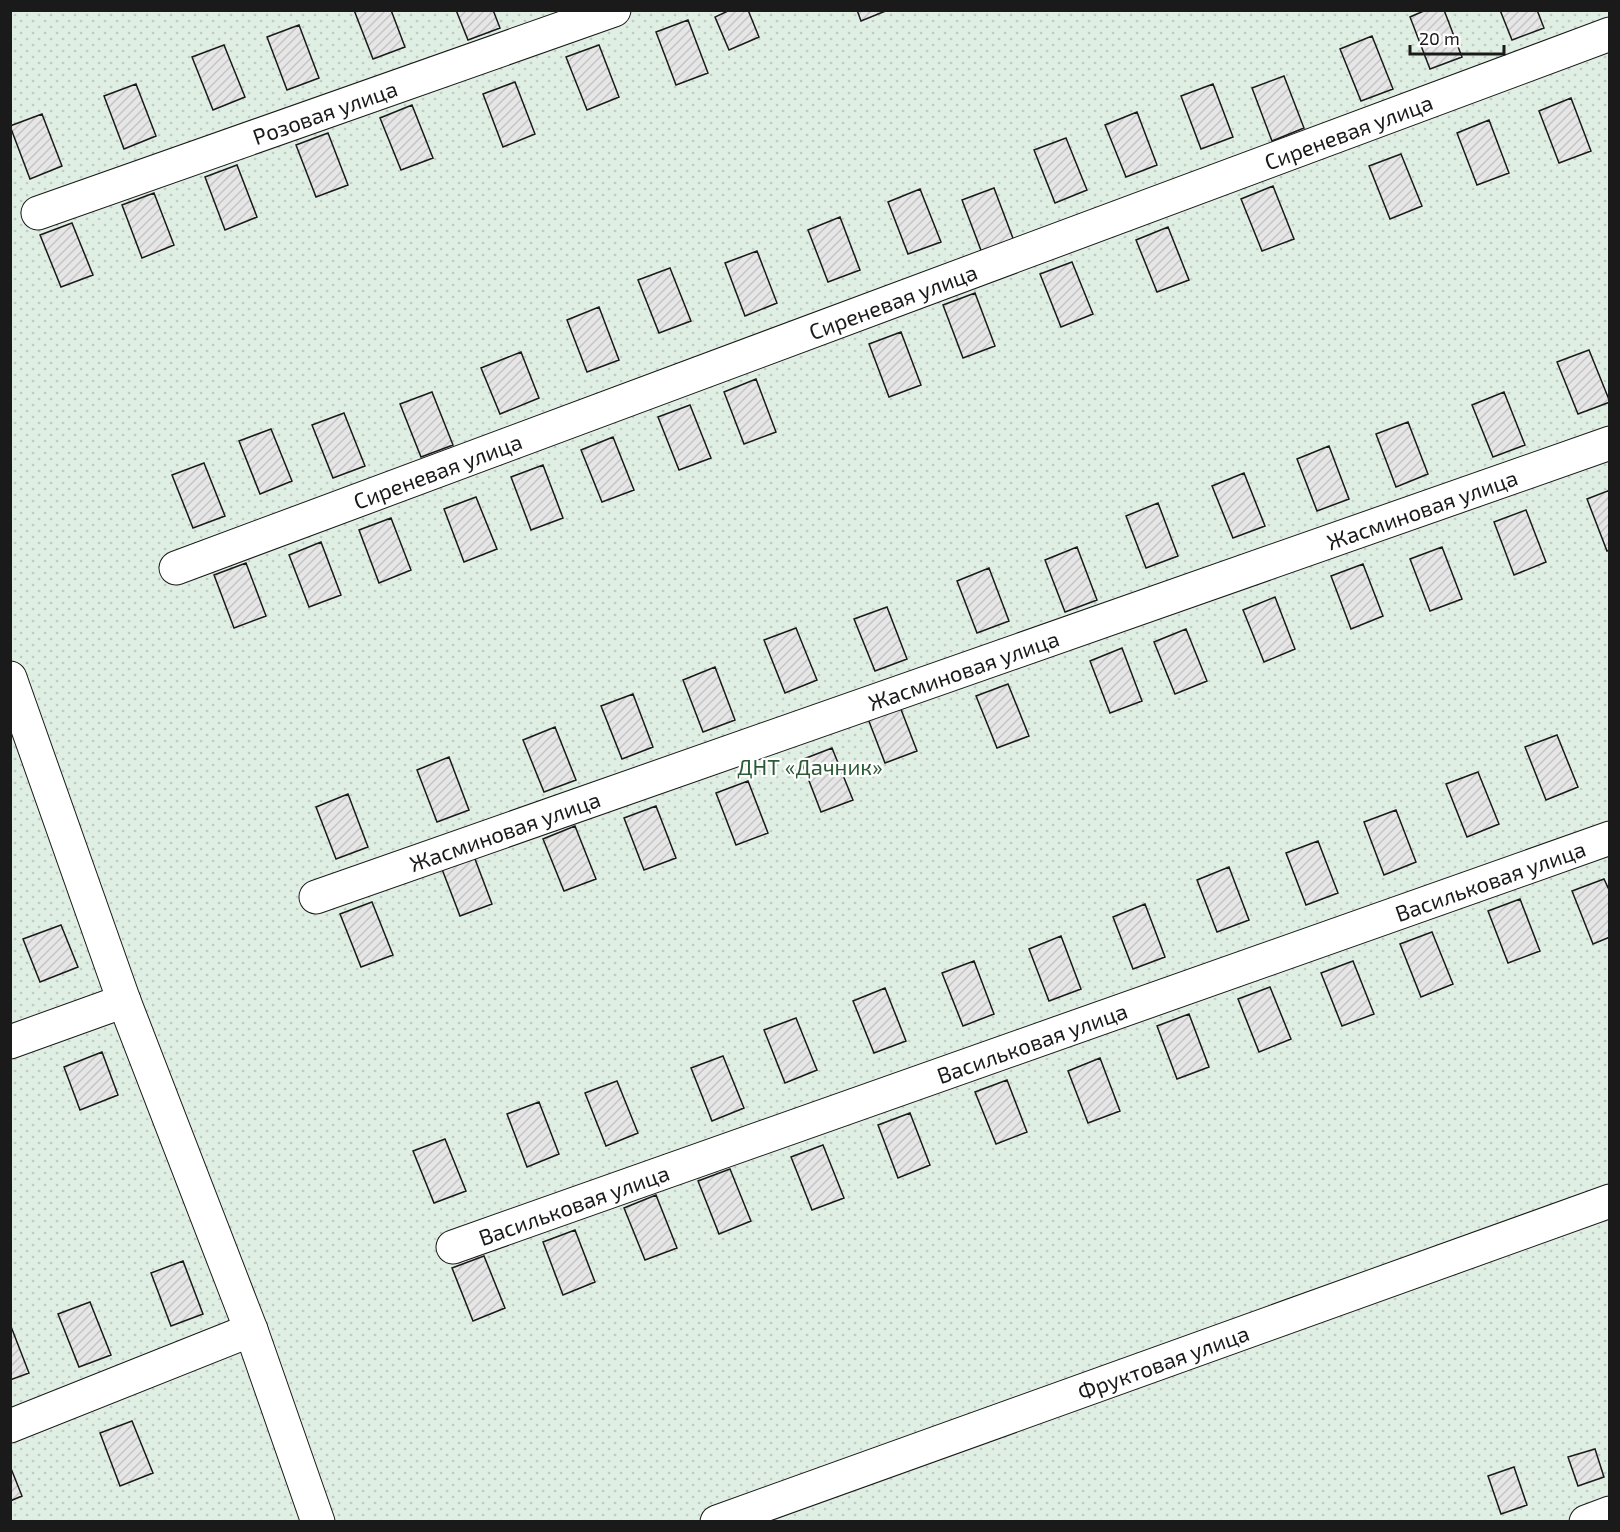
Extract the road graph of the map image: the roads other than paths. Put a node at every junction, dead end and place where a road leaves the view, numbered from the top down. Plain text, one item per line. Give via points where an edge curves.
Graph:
1 (614, 10) edge
2 (1610, 34) edge
3 (38, 213) dead end
4 (1610, 443) edge
5 (176, 568) dead end
6 (10, 678) edge
7 (1610, 838) edge
8 (316, 897) dead end
9 (124, 1001) junction
10 (10, 1042) edge
11 (1610, 1201) edge
12 (453, 1247) dead end
13 (251, 1330) junction
14 (10, 1426) edge
15 (1610, 1513) edge
16 (318, 1521) edge
17 (717, 1521) edge
18 (1586, 1521) edge

1 - 3 street, Розовая улица
2 - 5 street, Сиреневая улица
4 - 8 street, Жасминовая улица
6 - 9 street
7 - 12 street, Васильковая улица
9 - 10 street
9 - 13 street
11 - 17 street, Фруктовая улица
13 - 14 street
13 - 16 street
15 - 18 street

